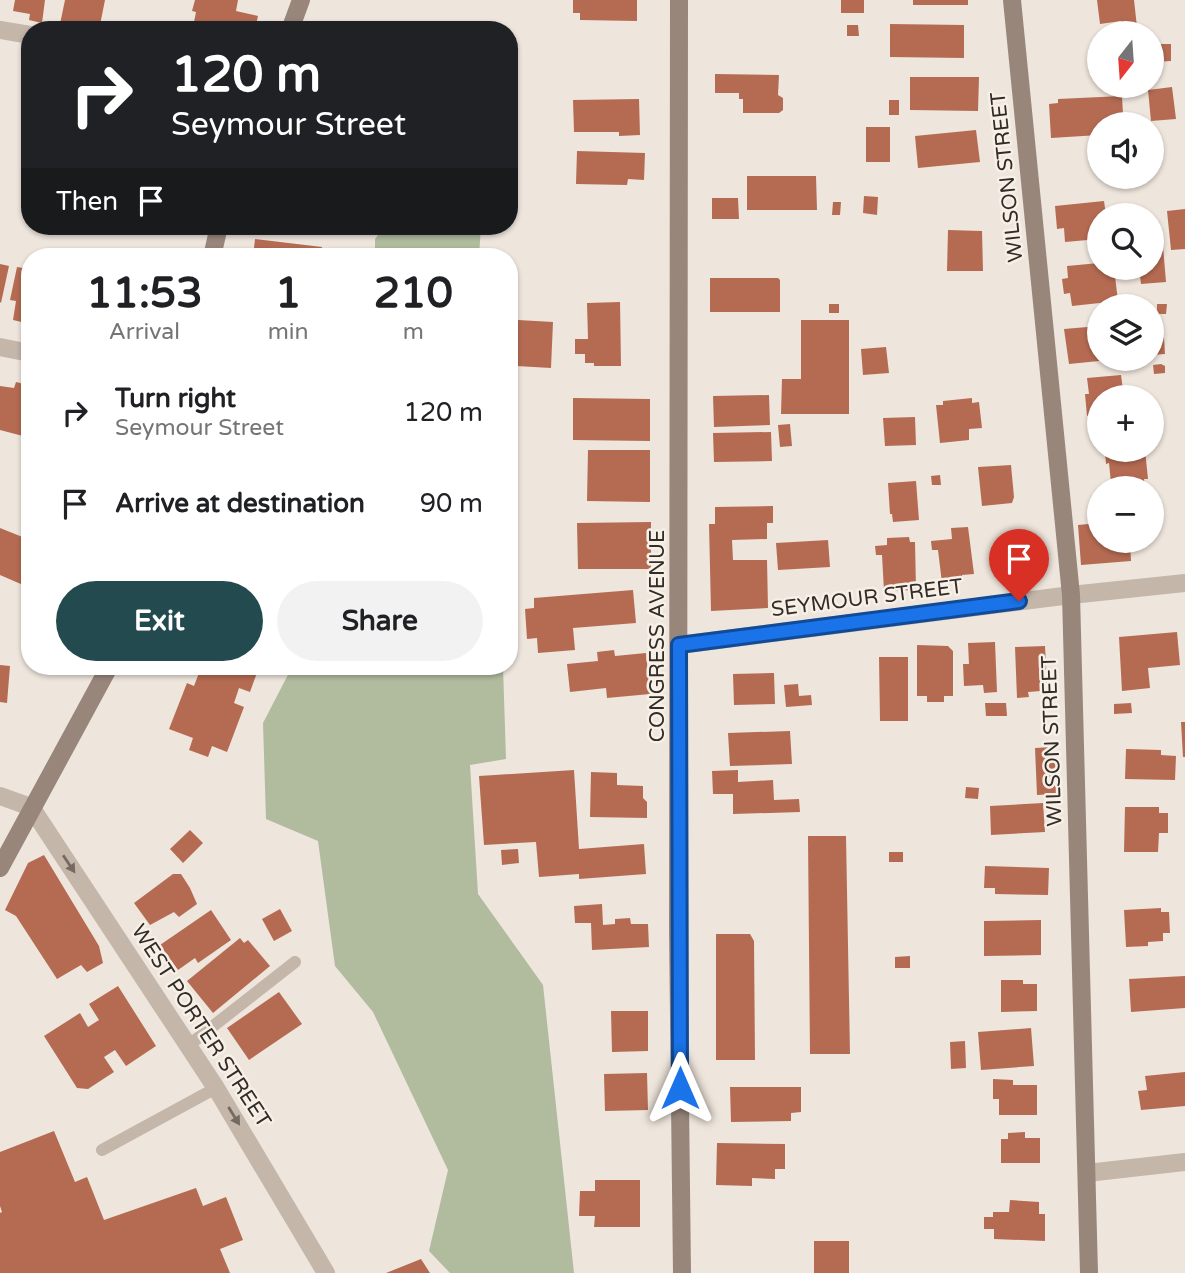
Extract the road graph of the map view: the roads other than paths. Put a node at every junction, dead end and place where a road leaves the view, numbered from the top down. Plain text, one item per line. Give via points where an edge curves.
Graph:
1 (301, 0) edge
2 (679, 0) edge
3 (1012, 0) edge
4 (293, 21) edge
5 (0, 30) edge
6 (21, 34) edge
7 (0, 347) edge
8 (21, 351) edge
9 (1185, 583) edge
10 (1071, 594) junction
11 (679, 645) junction
12 (105, 675) edge
13 (0, 796) edge
14 (31, 807) junction
15 (0, 868) edge
16 (295, 962) dead end
17 (189, 1045) junction
18 (216, 1088) junction
19 (103, 1150) dead end
20 (1185, 1162) edge
21 (1087, 1173) junction
22 (326, 1273) edge
23 (682, 1273) edge
24 (1089, 1273) edge

1 - 4 street
2 - 11 street, CONGRESS AVENUE
3 - 10 street, WILSON STREET
5 - 6 street
7 - 8 street
9 - 10 street, SEYMOUR STREET
10 - 11 street, SEYMOUR STREET
10 - 21 street, WILSON STREET
11 - 23 street, CONGRESS AVENUE
12 - 14 street
13 - 14 street
14 - 15 street
14 -> 17 street, WEST PORTER STREET
16 - 17 lane
17 - 18 street, WEST PORTER STREET
18 - 19 lane
18 -> 22 street, WEST PORTER STREET
20 - 21 street
21 - 24 street, WILSON STREET

